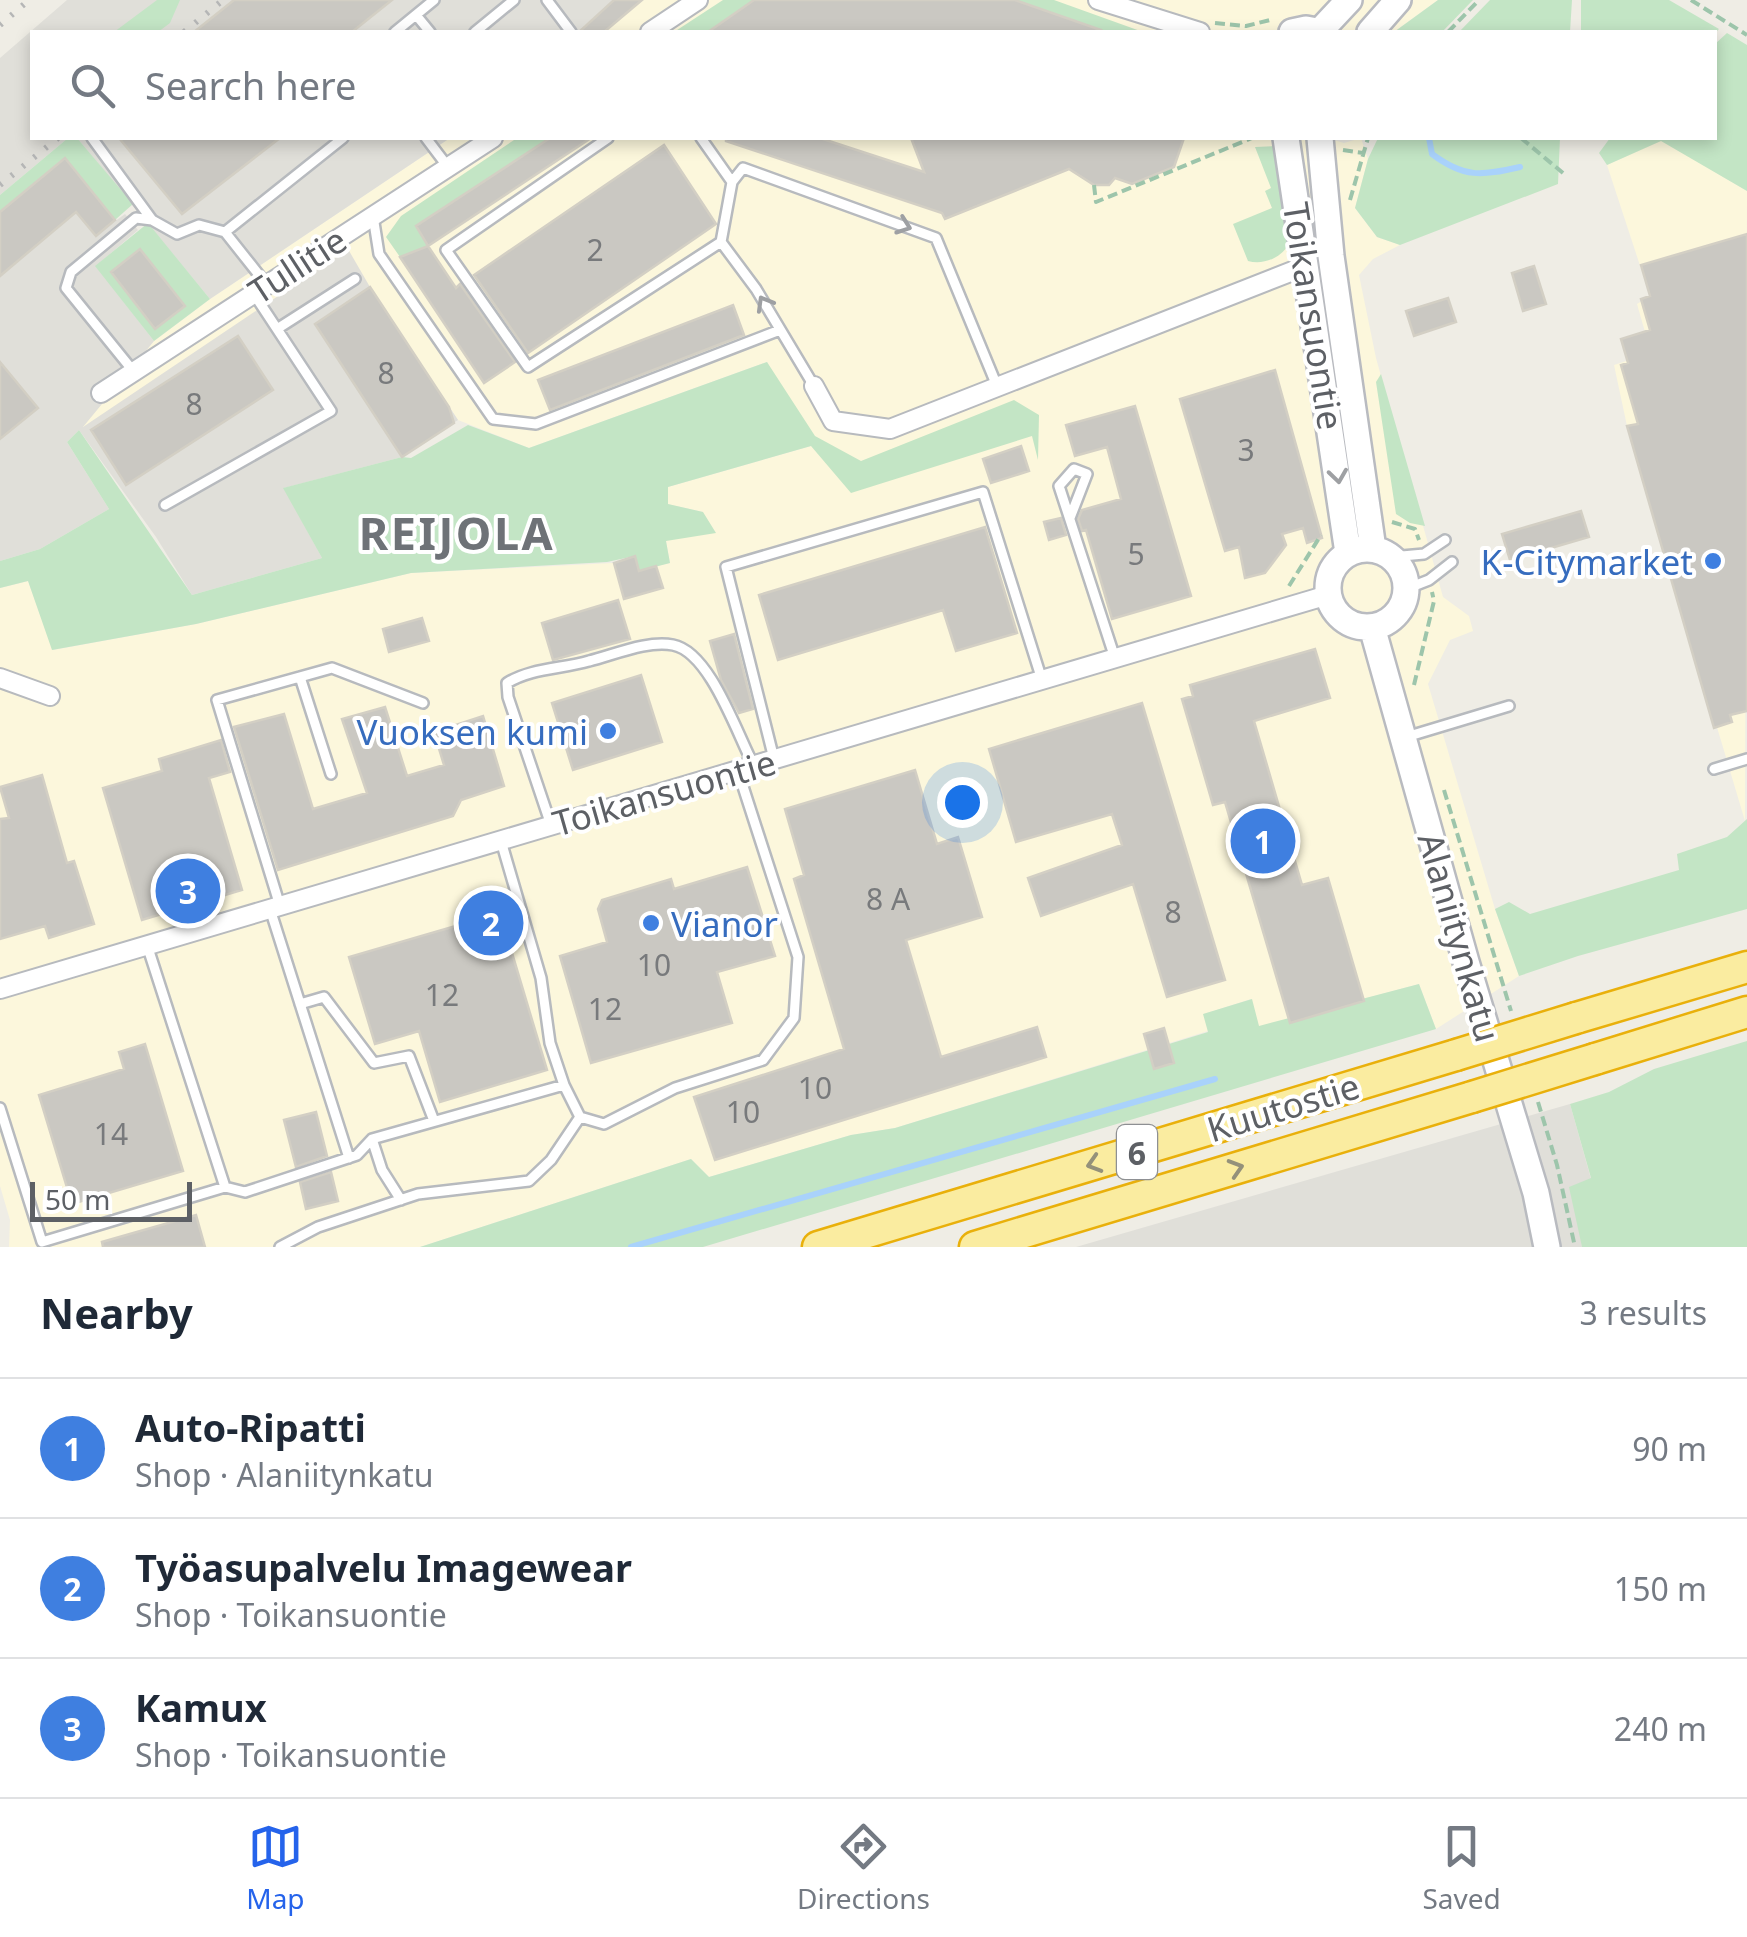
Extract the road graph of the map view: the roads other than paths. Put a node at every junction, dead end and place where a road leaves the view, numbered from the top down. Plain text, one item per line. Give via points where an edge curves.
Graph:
1 (434, 0) edge
2 (514, 0) edge
3 (548, 0) edge
4 (1098, 0) edge
5 (1349, 0) edge
6 (1398, 0) edge
7 (690, 2) edge
8 (416, 15) junction
9 (1284, 26) edge
10 (1206, 28) edge
11 (397, 30) edge
12 (428, 30) edge
13 (477, 30) edge
14 (570, 30) edge
15 (653, 30) edge
16 (1311, 30) edge
17 (1323, 30) edge
18 (1372, 30) edge
19 (93, 140) edge
20 (339, 140) edge
21 (428, 140) edge
22 (490, 140) edge
23 (605, 140) edge
24 (701, 140) edge
25 (1286, 140) edge
26 (1320, 140) edge
27 (448, 167) junction
28 (732, 182) junction
29 (373, 216) junction
30 (152, 220) junction
31 (224, 232) junction
32 (721, 242) junction
33 (1308, 265) junction
34 (354, 279) dead end
35 (260, 289) junction
36 (277, 329) junction
37 (780, 330) junction
38 (134, 372) junction
39 (814, 386) joint
40 (998, 387) junction
41 (101, 393) dead end
42 (165, 505) dead end
43 (1070, 518) junction
44 (1445, 540) dead end
45 (1365, 542) junction
46 (1452, 562) dead end
47 (1417, 584) junction
48 (1328, 596) junction
49 (1372, 626) junction
50 (1116, 658) junction
51 (0, 678) edge
52 (300, 678) junction
53 (1042, 680) junction
54 (50, 696) dead end
55 (423, 703) dead end
56 (1508, 706) dead end
57 (1415, 734) junction
58 (1747, 758) edge
59 (774, 760) junction
60 (746, 768) junction
61 (1714, 769) dead end
62 (331, 774) dead end
63 (551, 826) junction
64 (500, 840) junction
65 (275, 907) junction
66 (147, 945) junction
67 (1747, 963) edge
68 (0, 988) edge
69 (300, 1004) junction
70 (1747, 1014) edge
71 (564, 1085) junction
72 (0, 1108) edge
73 (580, 1117) junction
74 (434, 1121) junction
75 (372, 1138) junction
76 (349, 1158) junction
77 (224, 1187) junction
78 (400, 1200) junction
79 (42, 1245) edge
80 (280, 1247) edge
81 (818, 1247) edge
82 (975, 1247) edge
83 (1547, 1247) edge

1 - 8 lane
2 - 13 lane
3 - 14 lane
4 - 10 street
5 - 17 main road
6 - 18 main road
7 - 15 street
8 - 11 lane
8 - 12 lane
9 - 16 main road
19 - 30 lane
20 - 31 lane
21 - 27 lane
22 - 27 street, Tullitie
23 - 32 lane via 446,250 528,367
24 - 28 lane
25 - 33 main road, Toikansuontie
26 - 45 main road, Toikansuontie
27 - 29 street, Tullitie
28 - 32 lane
28 -> 40 lane via 743,168 936,238
29 - 35 street, Tullitie
29 - 37 lane via 379,254 493,419 536,424
30 - 31 lane via 176,234 199,224
30 - 38 lane via 136,218 71,272 66,288
31 - 35 lane
37 -> 32 lane
33 - 40 street
33 -> 45 main road, Toikansuontie
34 - 36 lane
35 - 36 lane
35 - 38 street, Tullitie
36 - 42 lane via 331,411
37 - 39 lane
38 - 41 street, Tullitie
39 - 40 street via 833,422 890,429
43 - 43 lane via 1059,486 1074,469 1087,474
43 - 50 lane
44 - 45 lane via 1424,554
45 - 47 main road
45 - 48 main road via 1334,566
46 - 47 lane
47 - 49 main road via 1399,610
48 - 49 main road via 1340,616
48 - 50 street, Toikansuontie
49 - 57 main road, Alaniitynkatu
50 - 53 street, Toikansuontie
51 - 54 street
52 - 55 lane via 332,668
52 - 62 lane
52 - 65 lane via 217,700
53 - 59 street, Toikansuontie
53 - 59 lane via 982,492 726,567
56 - 57 lane
57 - 83 main road, Alaniitynkatu
58 - 61 lane
59 - 60 street, Toikansuontie
60 - 63 street, Toikansuontie
60 - 63 lane via 706,668 677,645 524,672 507,683 508,697
60 - 73 lane via 798,957 794,1018 762,1060 675,1088 604,1124
63 - 64 street, Toikansuontie
64 - 65 street, Toikansuontie
64 - 71 lane
65 - 66 street, Toikansuontie
65 - 69 lane
66 - 68 street, Toikansuontie
66 - 77 lane
67 -> 81 highway, Kuutostie / 6, bridge
69 - 74 lane via 324,997 374,1063 409,1056
69 - 76 lane
82 -> 70 highway, Kuutostie / 6, bridge
71 - 73 lane
71 - 74 lane
72 - 79 lane
73 - 78 lane via 529,1181
74 - 75 lane
75 - 76 lane
75 - 78 lane
76 - 77 lane via 245,1192
77 - 79 lane
78 - 80 lane

